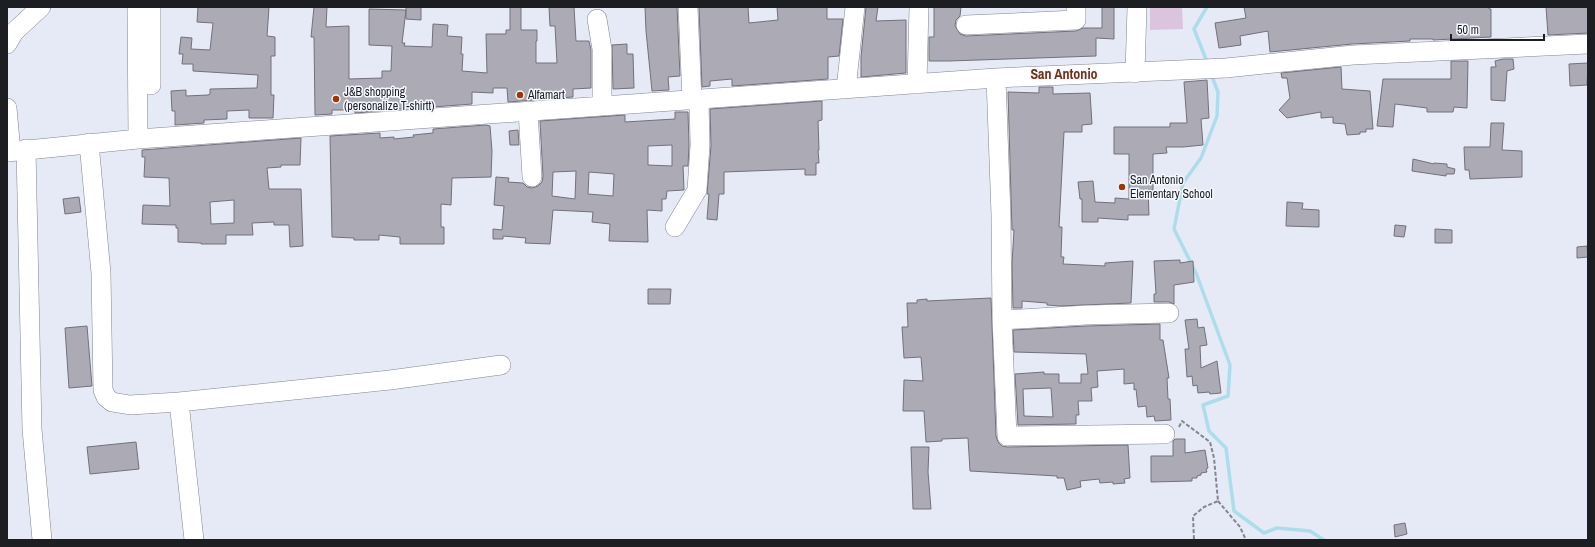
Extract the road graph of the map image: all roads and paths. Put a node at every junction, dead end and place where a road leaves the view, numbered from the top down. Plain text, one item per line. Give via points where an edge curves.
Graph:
1 (41, 7) edge
2 (137, 7) edge
3 (151, 7) edge
4 (688, 7) edge
5 (855, 7) edge
6 (919, 7) edge
7 (1076, 7) edge
8 (1137, 7) edge
9 (597, 19) dead end
10 (975, 19) edge
11 (7, 44) edge
12 (1588, 44) edge
13 (1135, 73) junction
14 (996, 78) junction
15 (917, 84) junction
16 (846, 89) junction
17 (696, 100) junction
18 (602, 106) junction
19 (7, 108) edge
20 (528, 112) junction
21 (145, 138) junction
22 (89, 143) junction
23 (15, 151) edge
24 (532, 177) dead end
25 (675, 227) dead end
26 (1169, 313) dead end
27 (1002, 320) junction
28 (501, 365) dead end
29 (179, 402) junction
30 (1165, 434) joint
31 (1218, 501) junction
32 (42, 540) edge
33 (194, 540) edge
34 (1194, 540) edge
35 (1246, 540) edge

1 - 11 street via 14,32
2 - 21 street
3 - 21 street
4 - 17 street
5 - 16 street
6 - 15 street
7 - 10 street via 1076,20
8 - 13 street
9 - 18 street via 602,49
12 - 13 street via 1353,55 1226,68
13 - 14 street
14 - 15 street
14 - 27 street
15 - 16 street
16 - 17 street
17 - 18 street
17 - 25 street via 700,145 697,190
18 - 20 street
19 - 23 street
20 - 21 street
20 - 24 street
21 - 22 street
22 - 23 street
22 - 29 street via 101,273 103,390 112,402 130,405
23 - 32 street via 32,428
26 - 27 street
27 - 30 street via 1008,436
28 - 29 street via 390,380
29 - 33 street
30 - 31 path via 1170,428 1180,427 1182,421 1210,442
31 - 34 path via 1204,507 1193,516
31 - 35 path via 1240,528

